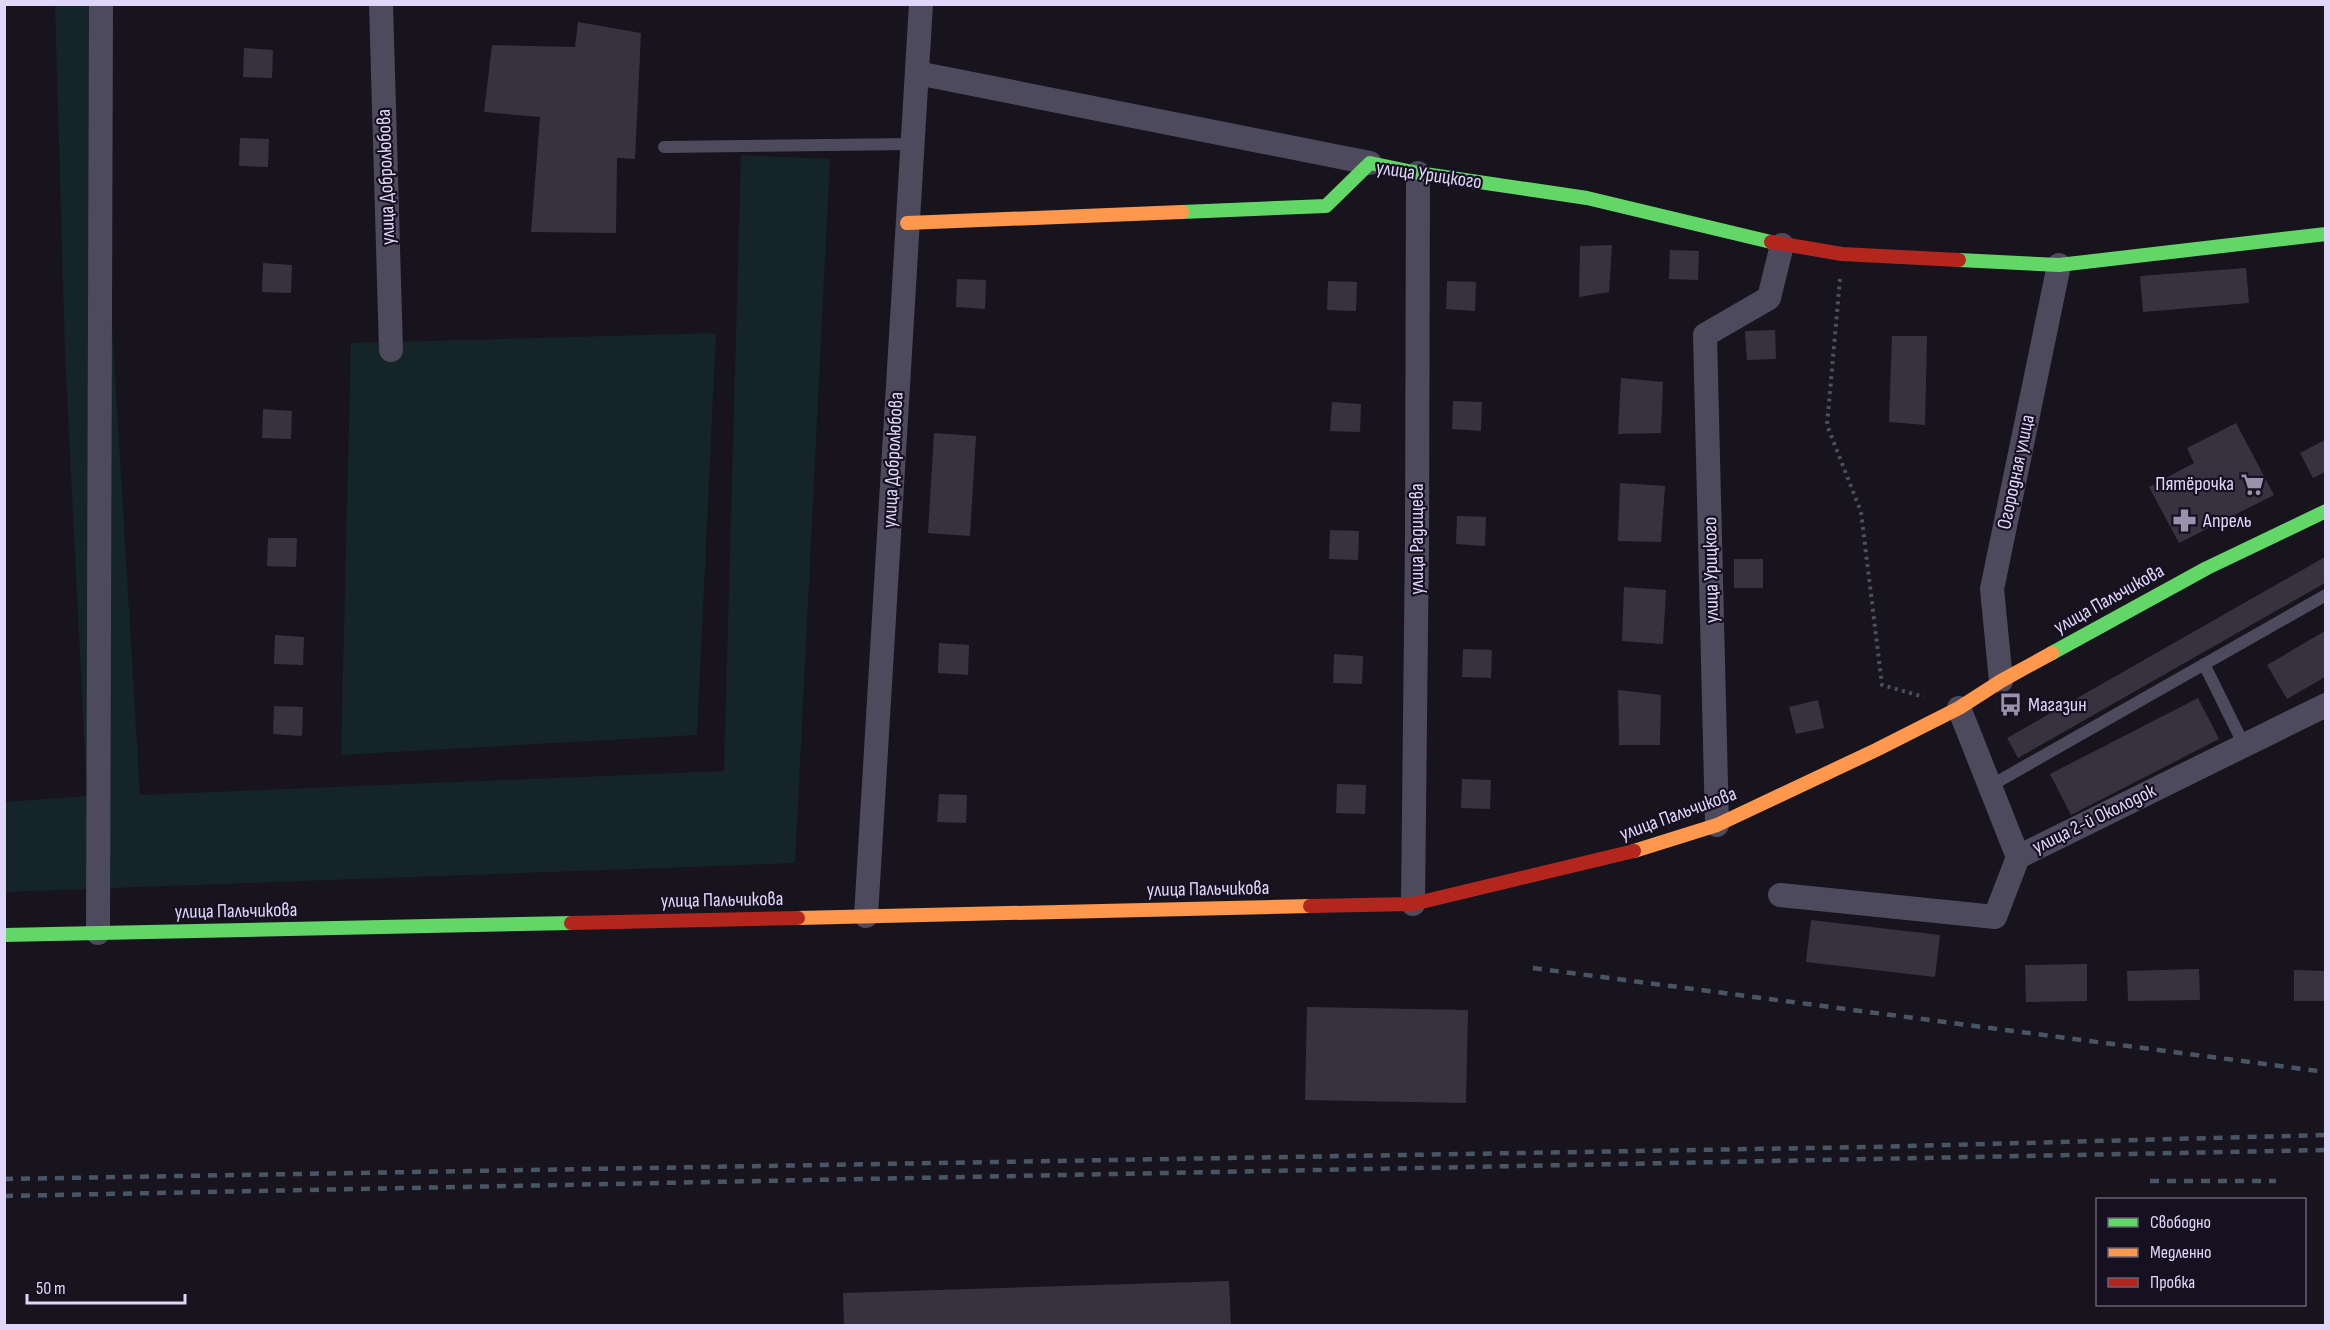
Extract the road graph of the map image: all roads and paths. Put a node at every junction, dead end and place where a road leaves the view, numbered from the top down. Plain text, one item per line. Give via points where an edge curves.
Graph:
1 (101, 4) edge
2 (381, 4) edge
3 (921, 4) edge
4 (917, 73) junction
5 (912, 144) junction
6 (664, 147) dead end
7 (1370, 163) junction
8 (1418, 173) junction
9 (906, 223) junction
10 (2325, 234) edge
11 (1782, 245) junction
12 (1842, 254) junction
13 (2059, 265) junction
14 (391, 350) dead end
15 (2325, 511) edge
16 (2325, 594) edge
17 (2205, 664) junction
18 (2001, 681) junction
19 (1926, 698) dead end
20 (2325, 705) edge
21 (1959, 708) junction
22 (2244, 745) junction
23 (1990, 786) junction
24 (1717, 825) junction
25 (2018, 857) junction
26 (1780, 895) dead end
27 (1413, 904) junction
28 (866, 916) junction
29 (98, 933) junction
30 (4, 935) edge

1 - 29 street
2 - 14 street, улица Добролюбова
3 - 4 street, улица Добролюбова
4 - 5 street, улица Добролюбова
4 - 7 street
5 - 6 lane
5 - 9 street, улица Добролюбова
7 - 8 main road, улица Урицкого
7 - 9 main road, улица Урицкого via 1326,206
8 - 11 main road, улица Урицкого via 1587,198
8 - 27 street, улица Радищева
9 - 28 street, улица Добролюбова
10 - 13 main road, улица Урицкого
11 - 12 main road, улица Урицкого
11 - 24 street, улица Урицкого via 1769,298 1706,335
12 - 13 main road, улица Урицкого
12 - 19 path via 1827,425 1861,512 1882,684
13 - 18 street, Огородная улица via 1992,589
15 - 18 main road, улица Пальчикова via 2207,568
16 - 17 lane
17 - 22 lane
17 - 23 lane
18 - 21 main road, улица Пальчикова
20 - 22 street, улица 2-й Околодок
21 - 23 street
21 - 24 main road, улица Пальчикова
22 - 25 street, улица 2-й Околодок
23 - 25 street
24 - 27 main road, улица Пальчикова via 1611,858
25 - 26 street, улица 2-й Околодок via 1995,917
27 - 28 main road, улица Пальчикова
28 - 29 main road, улица Пальчикова
29 - 30 main road, улица Пальчикова

